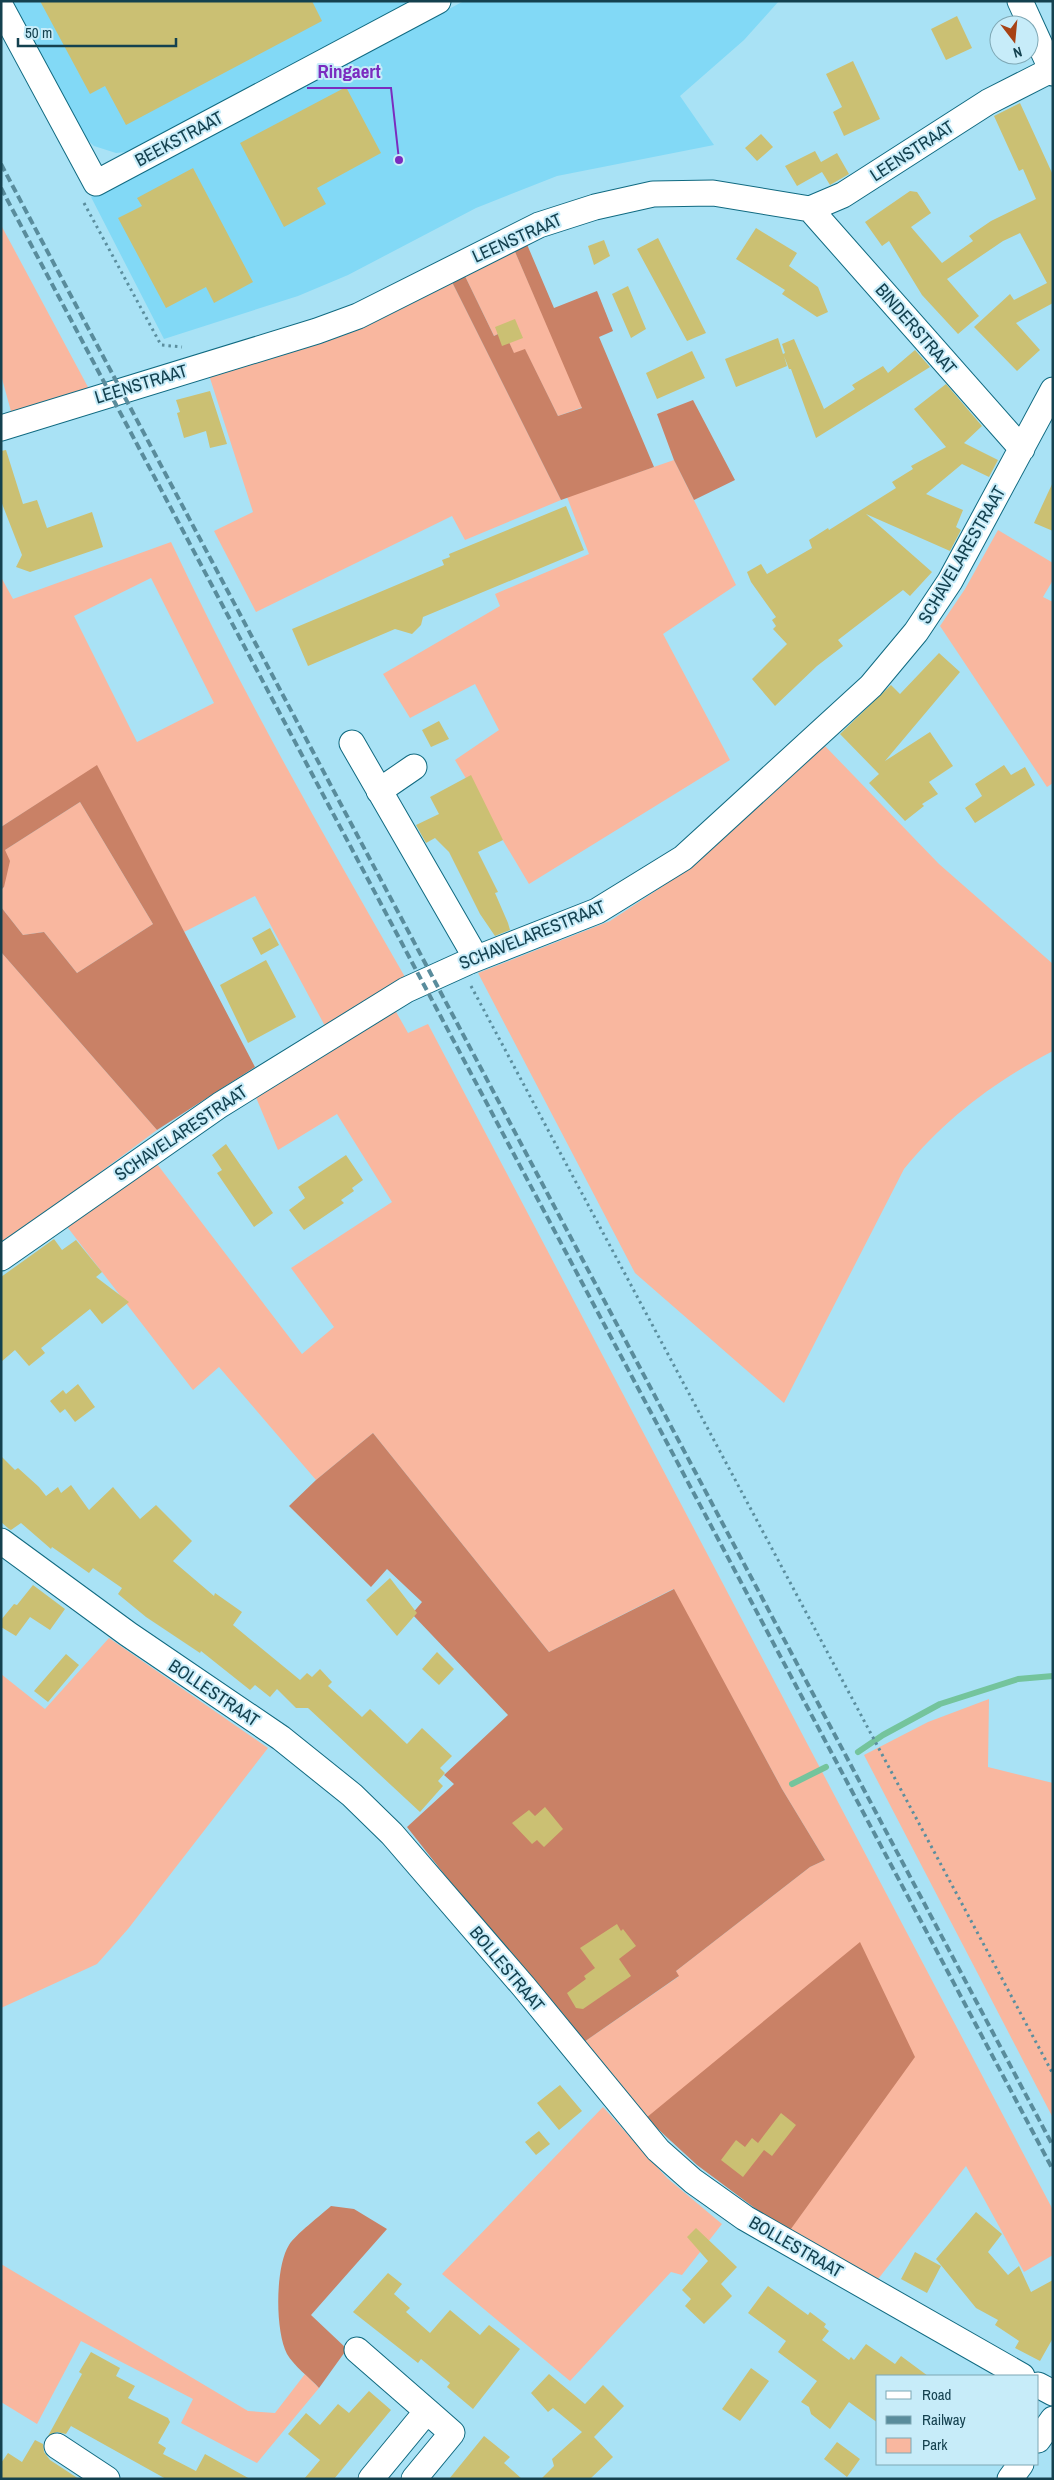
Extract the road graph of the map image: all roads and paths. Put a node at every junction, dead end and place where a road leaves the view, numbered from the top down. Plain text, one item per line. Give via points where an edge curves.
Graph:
1 (438, 1) edge
2 (1020, 1) edge
3 (1, 8) edge
4 (1052, 71) edge
5 (83, 202) dead end
6 (810, 210) junction
7 (215, 362) junction
8 (1053, 390) edge
9 (1, 428) edge
10 (1022, 449) junction
11 (352, 743) dead end
12 (414, 767) dead end
13 (379, 791) junction
14 (470, 961) junction
15 (1, 1258) edge
16 (1, 1541) edge
17 (1053, 2074) edge
18 (357, 2350) dead end
19 (1020, 2375) edge
20 (1039, 2386) edge
21 (1053, 2393) edge
22 (427, 2411) junction
23 (1053, 2419) edge
24 (1039, 2439) edge
25 (57, 2446) dead end
26 (1019, 2465) edge
27 (107, 2479) edge
28 (371, 2479) edge
29 (414, 2479) edge
30 (1010, 2479) edge

1 - 3 street, BEEKSTRAAT via 96,184
2 - 4 street
4 - 6 street, LEENSTRAAT via 988,102 842,195
5 - 7 path via 161,345 210,350
6 - 7 street, LEENSTRAAT via 714,193 653,194 595,207 539,225 358,316
6 - 10 street, BINDERSTRAAT
7 - 9 street, LEENSTRAAT
8 - 10 street, SCHAVELARESTRAAT
10 - 14 street, SCHAVELARESTRAAT via 950,581 916,632 871,686 683,858 597,911
11 - 13 street
12 - 13 street
13 - 14 street via 472,951
14 - 15 street, SCHAVELARESTRAAT via 406,990 300,1054 220,1105
14 - 17 path via 466,975
16 - 19 street, BOLLESTRAAT via 128,1634 280,1738 352,1795 392,1834 524,1987 658,2150 693,2181 745,2218
18 - 22 street
20 - 21 street
22 - 28 street
22 - 29 street via 452,2433
23 - 24 street
25 - 27 street
26 - 30 street

